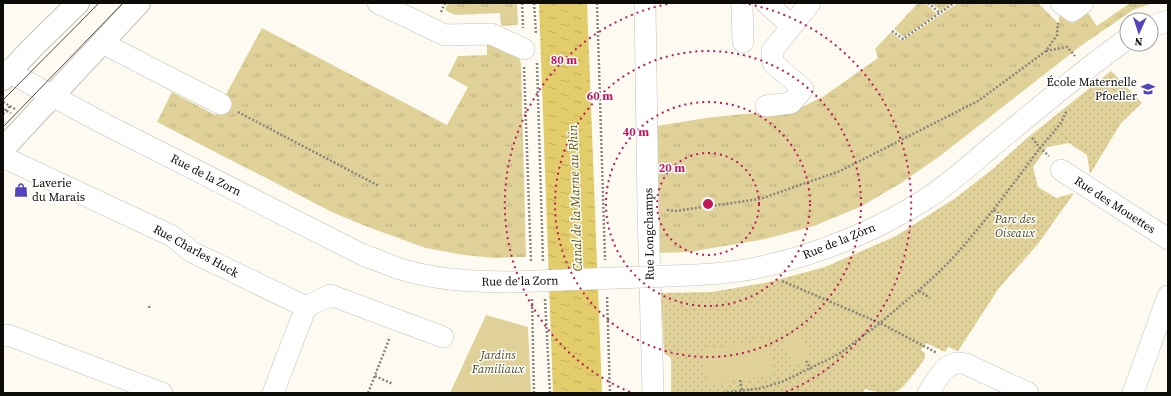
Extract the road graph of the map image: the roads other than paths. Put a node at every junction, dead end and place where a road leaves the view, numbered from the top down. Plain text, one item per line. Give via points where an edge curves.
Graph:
1 (78, 3) edge
2 (139, 3) edge
3 (378, 3) edge
4 (645, 3) edge
5 (742, 3) edge
6 (766, 3) edge
7 (810, 3) edge
8 (1083, 3) edge
9 (1060, 10) edge
10 (793, 24) junction
11 (743, 42) dead end
12 (102, 43) junction
13 (1119, 44) edge
14 (532, 48) road end
15 (5, 74) edge
16 (53, 96) junction
17 (221, 104) road end
18 (766, 106) dead end
19 (3, 149) edge
20 (3, 157) edge
21 (1061, 170) road end
22 (1168, 240) edge
23 (1168, 296) edge
24 (306, 308) junction
25 (3, 336) edge
26 (443, 337) dead end
27 (162, 393) edge
28 (273, 393) edge
29 (653, 393) edge
30 (928, 393) edge
31 (1028, 393) edge
32 (1133, 393) edge

1 - 15 main road
2 - 12 main road
3 - 14 street via 445,35 491,34
4 - 29 street, Rue Longchamps
5 - 11 street
6 - 10 street
7 - 10 street
8 - 9 street via 1072,11
10 - 18 street via 772,51 772,63 803,89 791,103
12 - 16 main road
12 - 17 street
13 - 16 street, Rue de la Zorn, bridge via 927,198 880,225 839,243 792,259 714,274 475,282 401,269 363,254
15 - 16 street, Rue de la Zorn
16 - 19 main road
20 - 24 street, Rue Charles Huck via 172,236 192,252
21 - 22 street, Rue des Mouettes
23 - 32 street
24 - 26 street via 330,294
24 - 28 street
25 - 27 street via 8,335
30 - 31 street via 945,369 960,362

